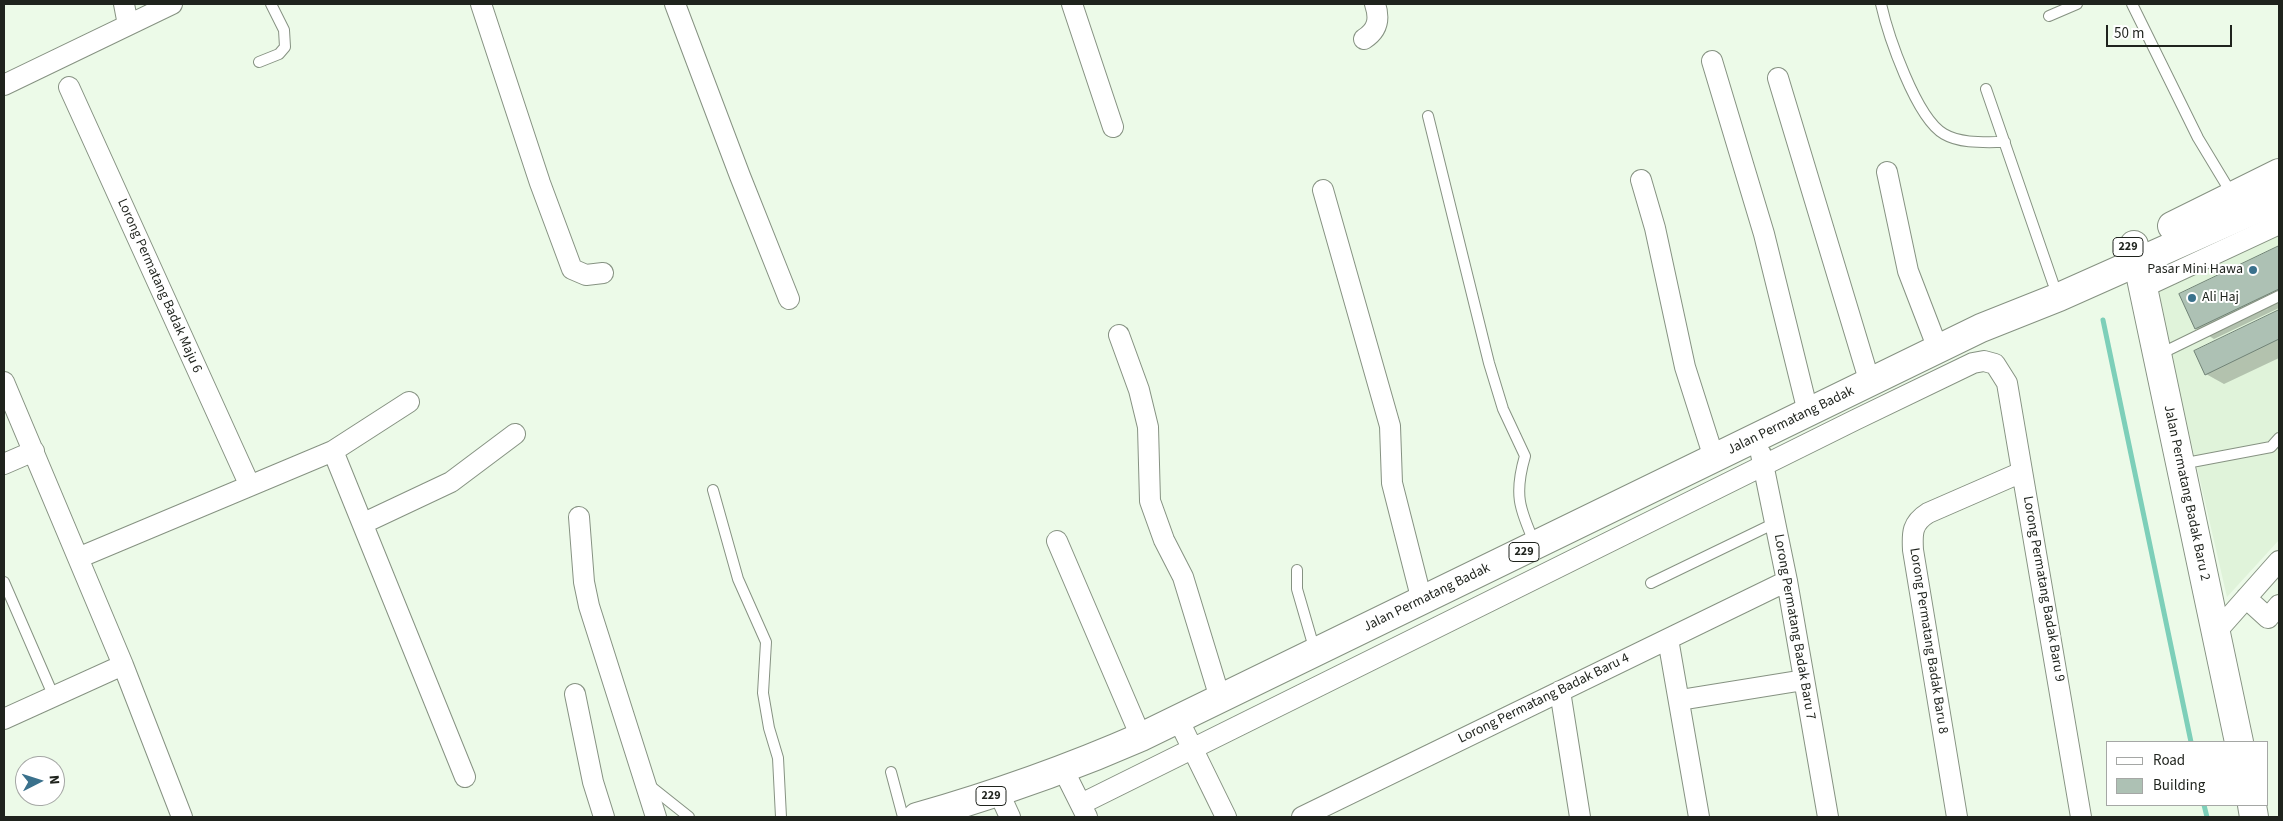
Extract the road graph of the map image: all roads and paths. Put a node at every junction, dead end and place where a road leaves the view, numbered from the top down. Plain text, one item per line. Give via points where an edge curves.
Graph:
1 (124, 4) edge
2 (172, 4) edge
3 (271, 4) edge
4 (481, 4) edge
5 (675, 4) edge
6 (1072, 4) edge
7 (1376, 4) edge
8 (1881, 4) edge
9 (2077, 4) edge
10 (2132, 4) edge
11 (2049, 16) dead end
12 (128, 24) junction
13 (1364, 39) dead end
14 (1712, 61) dead end
15 (259, 62) dead end
16 (1778, 78) dead end
17 (4, 85) edge
18 (69, 87) dead end
19 (1986, 89) dead end
20 (1428, 116) dead end
21 (1113, 127) dead end
22 (2005, 142) junction
23 (1888, 172) dead end
24 (2279, 173) edge
25 (1641, 180) dead end
26 (1323, 190) dead end
27 (2233, 197) junction
28 (2279, 199) edge
29 (2279, 224) edge
30 (2135, 253) junction
31 (603, 273) dead end
32 (2052, 284) junction
33 (2144, 287) junction
34 (2279, 296) edge
35 (789, 298) dead end
36 (1981, 328) junction
37 (1119, 335) dead end
38 (1938, 349) junction
39 (2157, 356) junction
40 (4, 382) edge
41 (1870, 383) junction
42 (409, 402) dead end
43 (1808, 412) junction
44 (515, 434) dead end
45 (1758, 437) junction
46 (2279, 438) edge
47 (34, 451) junction
48 (333, 451) junction
49 (1714, 458) junction
50 (4, 464) edge
51 (2180, 464) junction
52 (1764, 466) junction
53 (2022, 472) junction
54 (250, 486) junction
55 (713, 490) dead end
56 (579, 517) dead end
57 (364, 522) junction
58 (1776, 524) junction
59 (1058, 541) dead end
60 (1536, 546) junction
61 (78, 558) junction
62 (2279, 561) edge
63 (1297, 570) dead end
64 (1787, 581) junction
65 (4, 582) edge
66 (1651, 583) dead end
67 (2246, 598) junction
68 (1422, 601) junction
69 (2274, 611) edge
70 (2216, 632) junction
71 (1668, 638) junction
72 (1316, 652) junction
73 (123, 665) junction
74 (1804, 680) junction
75 (1560, 690) junction
76 (575, 694) dead end
77 (54, 697) junction
78 (1220, 698) junction
79 (1680, 700) junction
80 (4, 719) edge
81 (1178, 719) junction
82 (1141, 737) junction
83 (2239, 741) edge
84 (1194, 750) junction
85 (1063, 769) junction
86 (891, 772) dead end
87 (465, 777) dead end
88 (646, 782) junction
89 (1004, 805) edge
90 (1084, 811) edge
91 (1574, 815) edge
92 (182, 817) edge
93 (604, 817) edge
94 (656, 817) edge
95 (689, 817) edge
96 (781, 817) edge
97 (903, 817) edge
98 (917, 817) edge
99 (1226, 817) edge
100 (1302, 817) edge
101 (1699, 817) edge
102 (1828, 817) edge
103 (1957, 817) edge
104 (2081, 817) edge

1 - 12 street
2 - 12 street
3 - 15 lane via 284,30 285,47 279,54
4 - 31 street via 572,269 586,276
5 - 35 street
6 - 21 street
7 - 13 street via 1377,26 1373,34
8 - 22 lane via 1905,74 1935,127 1953,138
9 - 11 lane
10 - 27 lane via 2198,138
12 - 17 street
14 - 43 street via 1764,234
16 - 41 street
18 - 54 street, Lorong Permatang Badak Maju 6
19 - 22 lane
20 - 60 lane via 1489,363 1503,409 1525,456 1518,479 1519,500
22 - 32 lane
23 - 38 street via 1908,271
24 - 27 main road, Jalan Permatang Badak / 229
25 - 49 street via 1685,367
26 - 68 street via 1390,426 1392,483
27 - 30 main road, Jalan Permatang Badak / 229
28 - 30 main road, Jalan Permatang Badak / 229
29 - 33 street
30 - 32 main road, Jalan Permatang Badak / 229
30 - 33 main road, Jalan Permatang Badak Baru 2
30 - 36 main road, Jalan Permatang Badak / 229 via 2059,297
32 - 36 main road, Jalan Permatang Badak / 229
33 - 39 main road, Jalan Permatang Badak Baru 2
34 - 39 lane
36 - 38 main road, Jalan Permatang Badak / 229
37 - 78 street via 1148,426 1150,501 1164,540 1184,577
38 - 41 main road, Jalan Permatang Badak / 229
39 - 51 main road, Jalan Permatang Badak Baru 2
40 - 47 street
41 - 43 main road, Jalan Permatang Badak / 229
42 - 48 street
43 - 45 main road, Jalan Permatang Badak / 229
44 - 57 street via 452,482
45 - 49 main road, Jalan Permatang Badak / 229
45 - 52 street, Lorong Permatang Badak Baru 7
46 - 51 lane via 2271,447
47 - 50 street
47 - 61 street
48 - 54 street
48 - 57 street
49 - 60 main road, Jalan Permatang Badak / 229
51 - 70 main road, Jalan Permatang Badak Baru 2
52 - 53 street, Lorong Permatang Badak Baru 9 via 1973,363 1984,361 1995,364 2007,383
52 - 58 street, Lorong Permatang Badak Baru 7
52 - 84 street
53 - 103 street, Lorong Permatang Badak Baru 8 via 1928,513 1913,527 1913,550
53 - 104 street, Lorong Permatang Badak Baru 9
54 - 61 street
55 - 96 lane via 738,579 766,642 763,694 778,758
56 - 88 street via 589,606
57 - 87 street
58 - 64 street, Lorong Permatang Badak Baru 7
58 - 66 lane
59 - 82 street
60 - 68 main road, Jalan Permatang Badak / 229
61 - 73 street
62 - 67 street
63 - 72 lane via 1297,589
64 - 71 street, Lorong Permatang Badak Baru 4
64 - 74 street, Lorong Permatang Badak Baru 7
65 - 77 lane
67 - 69 street
67 - 70 street
68 - 72 main road, Jalan Permatang Badak / 229
70 - 83 main road, Jalan Permatang Badak Baru 2
71 - 75 street, Lorong Permatang Badak Baru 4
71 - 79 street
72 - 78 main road, Jalan Permatang Badak / 229
73 - 77 street
73 - 92 street
74 - 79 street
74 - 102 street, Lorong Permatang Badak Baru 7
75 - 91 street
75 - 100 street, Lorong Permatang Badak Baru 4
76 - 93 street via 593,782
77 - 80 street
78 - 81 main road, Jalan Permatang Badak / 229
79 - 101 street
81 - 82 main road, Jalan Permatang Badak / 229
81 - 84 street
82 - 85 main road, Jalan Permatang Badak / 229
84 - 90 street
84 - 99 street
85 - 89 main road, Jalan Permatang Badak / 229
85 - 90 street
86 - 97 lane
88 - 94 street
88 - 95 lane
89 - 98 main road, Jalan Permatang Badak / 229

